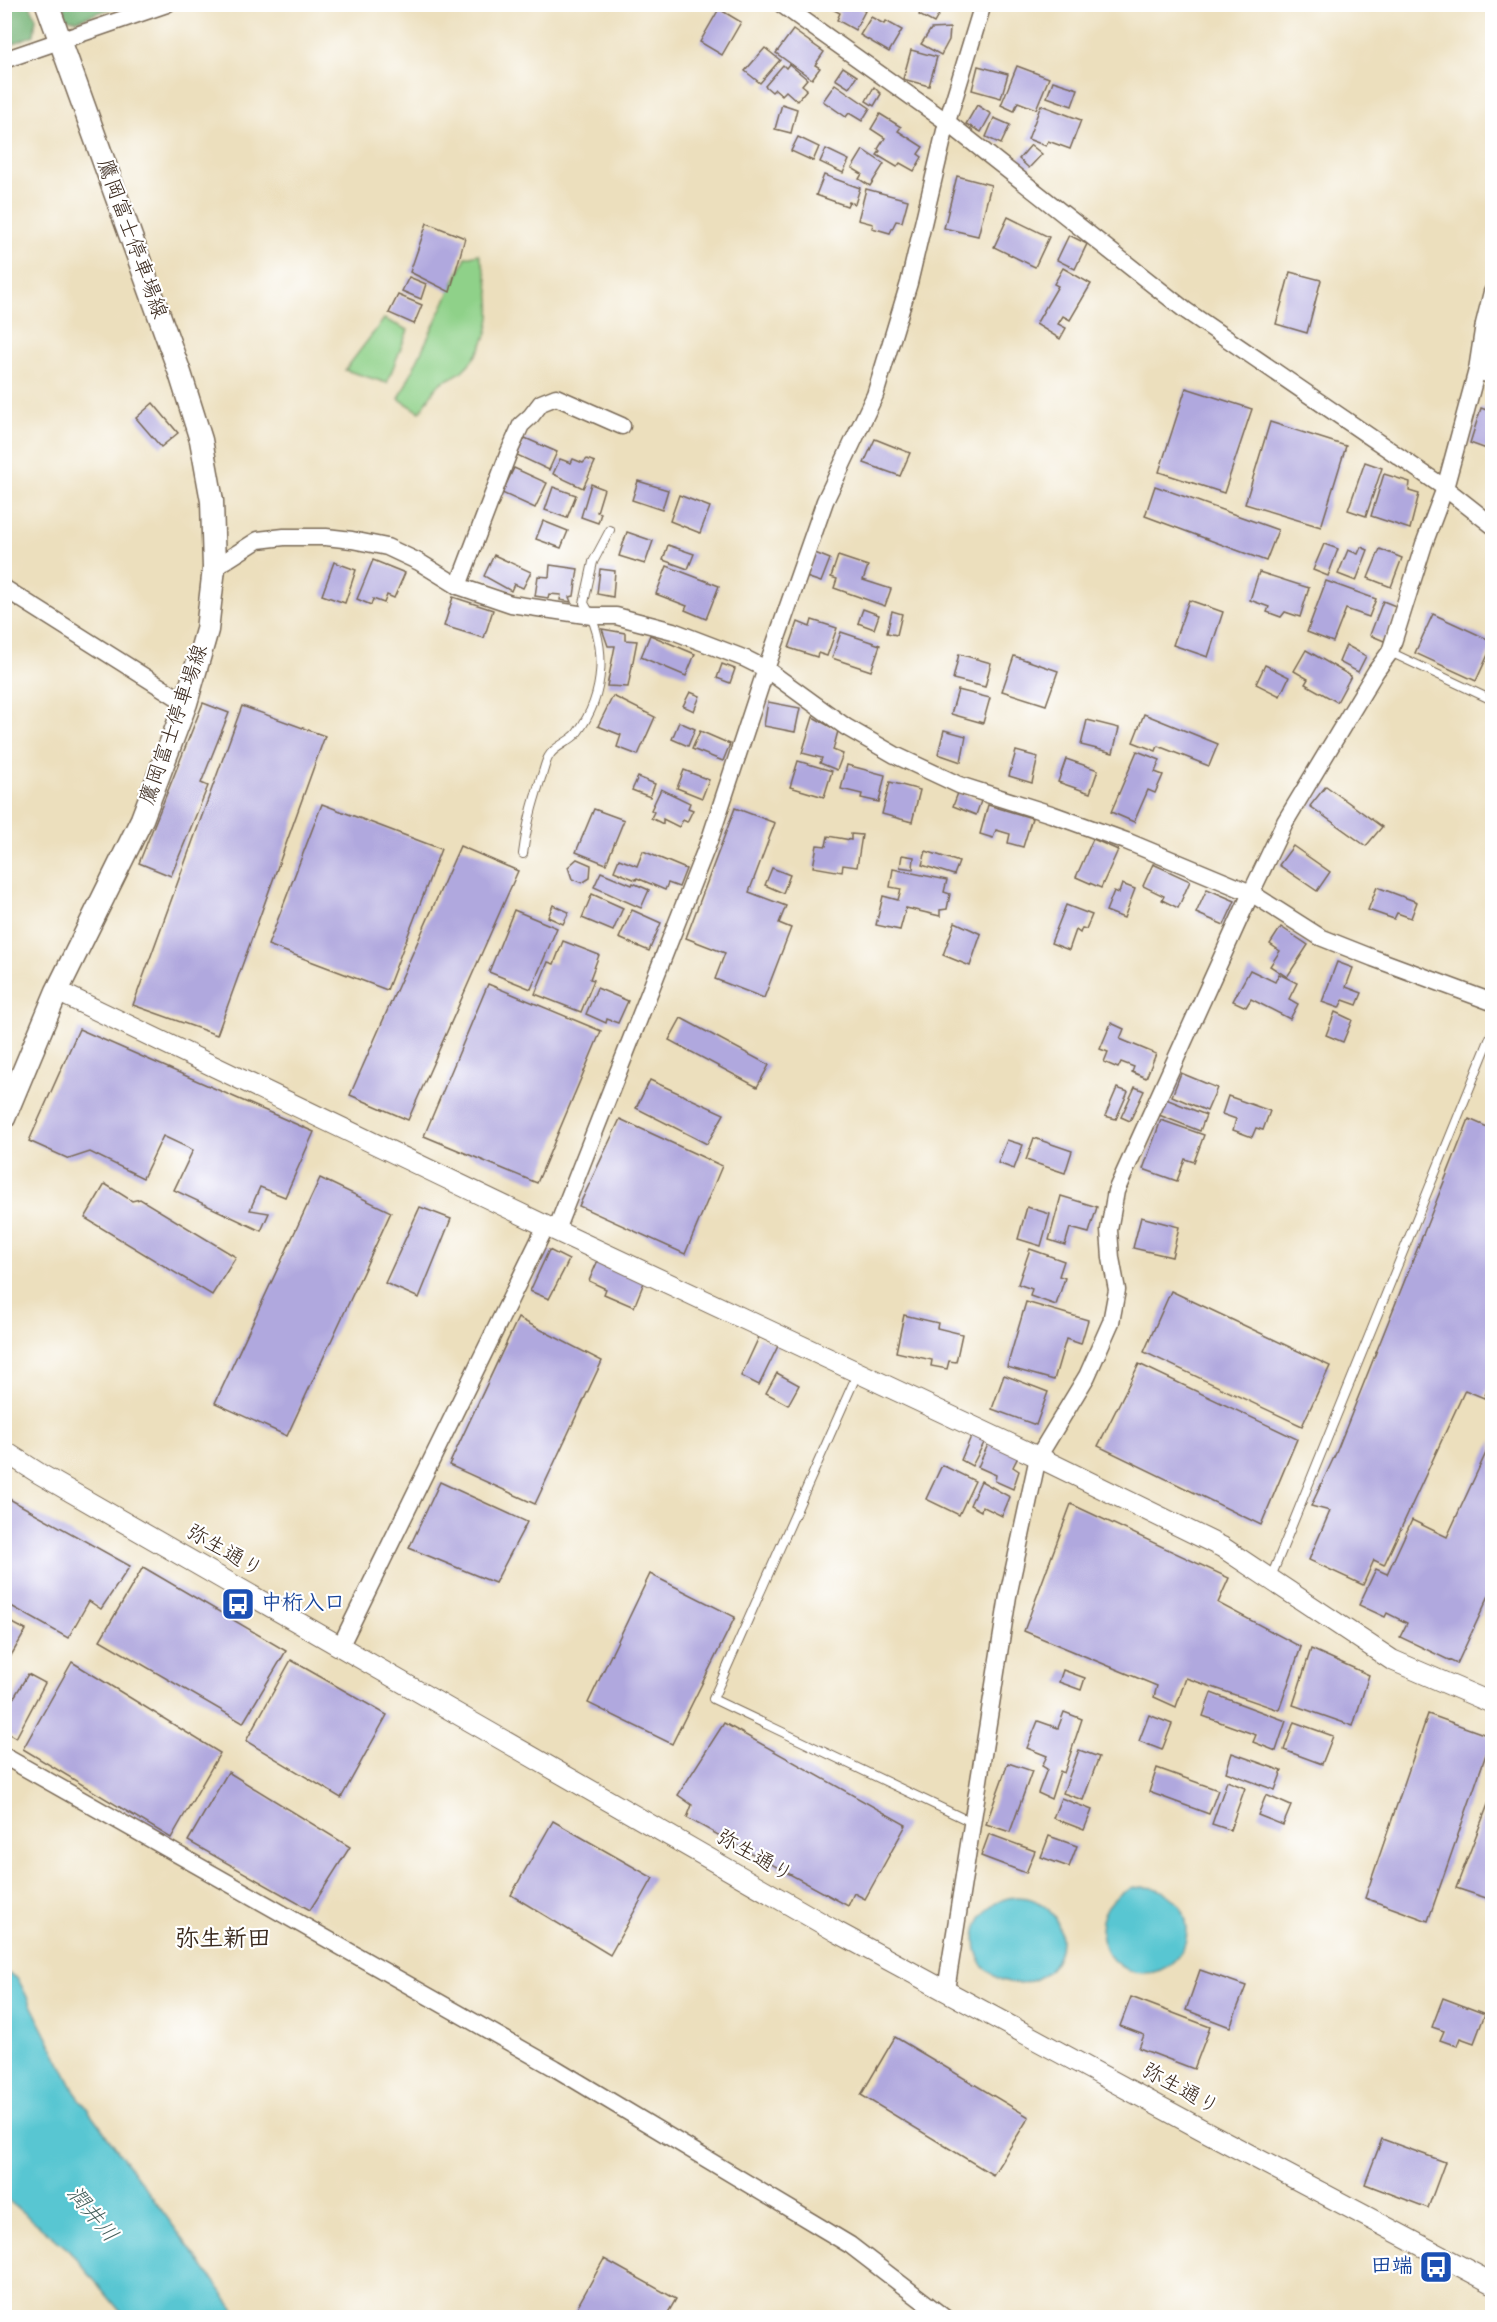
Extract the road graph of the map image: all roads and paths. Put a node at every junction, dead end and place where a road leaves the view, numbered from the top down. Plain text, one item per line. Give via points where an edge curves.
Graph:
1 (47, 4) edge
2 (167, 4) edge
3 (781, 4) edge
4 (983, 4) edge
5 (60, 41) junction
6 (4, 60) edge
7 (947, 122) junction
8 (1492, 292) edge
9 (1485, 373) edge
10 (622, 426) dead end
11 (1445, 488) junction
12 (1492, 525) edge
13 (610, 530) dead end
14 (214, 568) junction
15 (458, 586) junction
16 (4, 588) edge
17 (592, 616) junction
18 (1390, 652) junction
19 (766, 669) junction
20 (1492, 700) edge
21 (186, 703) junction
22 (523, 854) dead end
23 (1251, 893) junction
24 (57, 991) junction
25 (1492, 1002) edge
26 (1492, 1033) edge
27 (4, 1118) edge
28 (551, 1228) junction
29 (858, 1372) junction
30 (4, 1451) edge
31 (1038, 1457) junction
32 (1271, 1577) junction
33 (340, 1647) junction
34 (1492, 1703) edge
35 (4, 1756) edge
36 (971, 1821) junction
37 (946, 1990) junction
38 (1492, 2283) edge
39 (945, 2318) edge

1 - 5 main road, 鷹岡富士停車場線
2 - 5 street
3 - 7 street
4 - 7 street
5 - 6 street
5 - 14 main road, 鷹岡富士停車場線 via 201,440 212,501
7 - 11 street via 1185,310
7 - 19 street via 909,283 875,395 825,501
8 - 9 street via 1484,324
9 - 11 street
10 - 15 street via 556,397 541,403 521,425 508,452
11 - 12 street
11 - 18 street
13 - 17 lane via 593,562 584,603
14 - 15 street via 258,540 326,537 387,547
14 - 21 main road, 鷹岡富士停車場線 via 207,630
15 - 17 street via 511,604
16 - 21 street
17 - 19 street via 616,616 673,631
17 - 22 lane via 602,653 595,695 576,734 549,754 527,819
18 - 20 lane
18 - 23 street via 1285,822
19 - 23 street via 846,727 959,785 1126,841
19 - 28 street via 711,836
21 - 24 main road, 鷹岡富士停車場線 via 142,819
23 - 25 street via 1320,936
23 - 31 street via 1116,1191 1109,1230 1117,1290 1111,1322 1087,1376
24 - 27 main road, 鷹岡富士停車場線
24 - 28 street
26 - 32 lane
28 - 29 street
28 - 33 street
29 - 31 street
29 - 36 lane via 713,1699
30 - 33 street, 弥生通り
31 - 32 street via 1222,1546
31 - 36 street via 1008,1596
32 - 34 street via 1392,1660
33 - 37 street, 弥生通り via 826,1926
35 - 39 street via 555,2068 850,2245
36 - 37 street
37 - 38 street, 弥生通り

